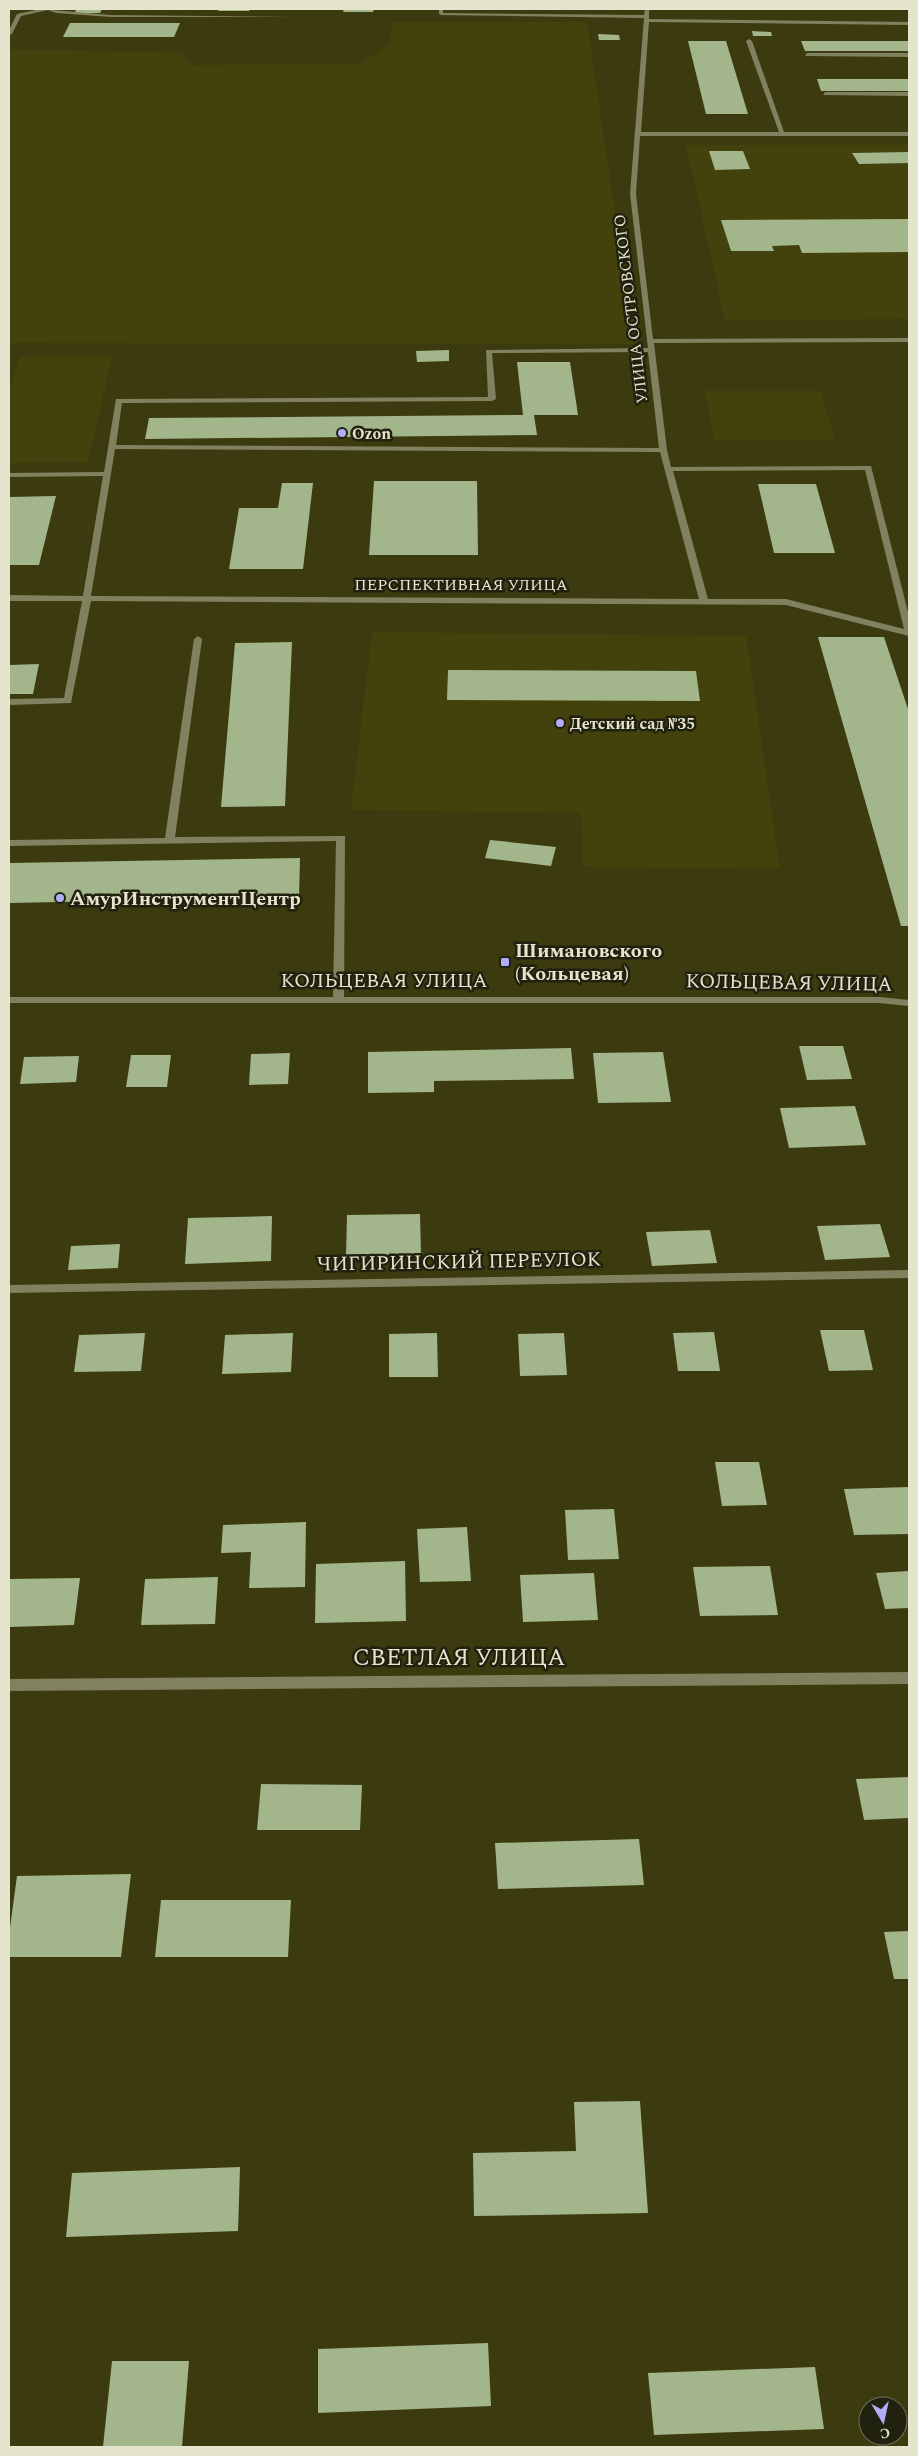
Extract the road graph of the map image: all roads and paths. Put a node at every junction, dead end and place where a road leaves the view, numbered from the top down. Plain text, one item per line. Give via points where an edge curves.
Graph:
1 (48, 9) edge
2 (441, 9) edge
3 (647, 9) edge
4 (288, 17) dead end
5 (647, 18) junction
6 (909, 23) edge
7 (9, 34) edge
8 (749, 41) dead end
9 (807, 55) dead end
10 (909, 55) edge
11 (825, 94) dead end
12 (909, 94) edge
13 (638, 134) junction
14 (782, 134) junction
15 (909, 134) edge
16 (909, 340) edge
17 (650, 341) junction
18 (651, 350) junction
19 (111, 448) junction
20 (663, 450) junction
21 (667, 469) junction
22 (107, 474) junction
23 (9, 475) edge
24 (87, 597) junction
25 (9, 598) edge
26 (704, 601) junction
27 (909, 633) edge
28 (198, 640) dead end
29 (9, 702) edge
30 (170, 840) junction
31 (9, 842) edge
32 (338, 999) junction
33 (9, 1000) edge
34 (908, 1007) edge
35 (909, 1274) edge
36 (9, 1289) edge
37 (909, 1678) edge
38 (9, 1685) edge

1 - 4 street via 102,16
1 - 7 street via 19,14
2 - 5 street via 441,14
3 - 5 street, УЛИЦА ОСТРОВСКОГО
5 - 6 street
5 - 13 street, УЛИЦА ОСТРОВСКОГО
8 - 14 street
9 - 10 street
11 - 12 street
13 - 14 street
13 - 17 street, УЛИЦА ОСТРОВСКОГО via 633,194
14 - 15 street
16 - 17 street
17 - 18 street, УЛИЦА ОСТРОВСКОГО
18 - 19 street via 488,351 492,398 118,401
18 - 20 street, УЛИЦА ОСТРОВСКОГО
19 - 20 street
19 - 22 street
20 - 21 street, УЛИЦА ОСТРОВСКОГО
21 - 26 street, УЛИЦА ОСТРОВСКОГО
21 - 27 street via 868,468
22 - 23 street
22 - 24 street
24 - 25 street, ПЕРСПЕКТИВНАЯ УЛИЦА
24 - 26 street, ПЕРСПЕКТИВНАЯ УЛИЦА
24 - 29 street via 68,701
26 - 27 street, ПЕРСПЕКТИВНАЯ УЛИЦА via 786,602
28 - 30 street
30 - 31 street
30 - 32 street via 341,838
32 - 33 street, КОЛЬЦЕВАЯ УЛИЦА
32 - 34 street, КОЛЬЦЕВАЯ УЛИЦА via 879,1000
35 - 36 street, ЧИГИРИНСКИЙ ПЕРЕУЛОК
37 - 38 street, СВЕТЛАЯ УЛИЦА

